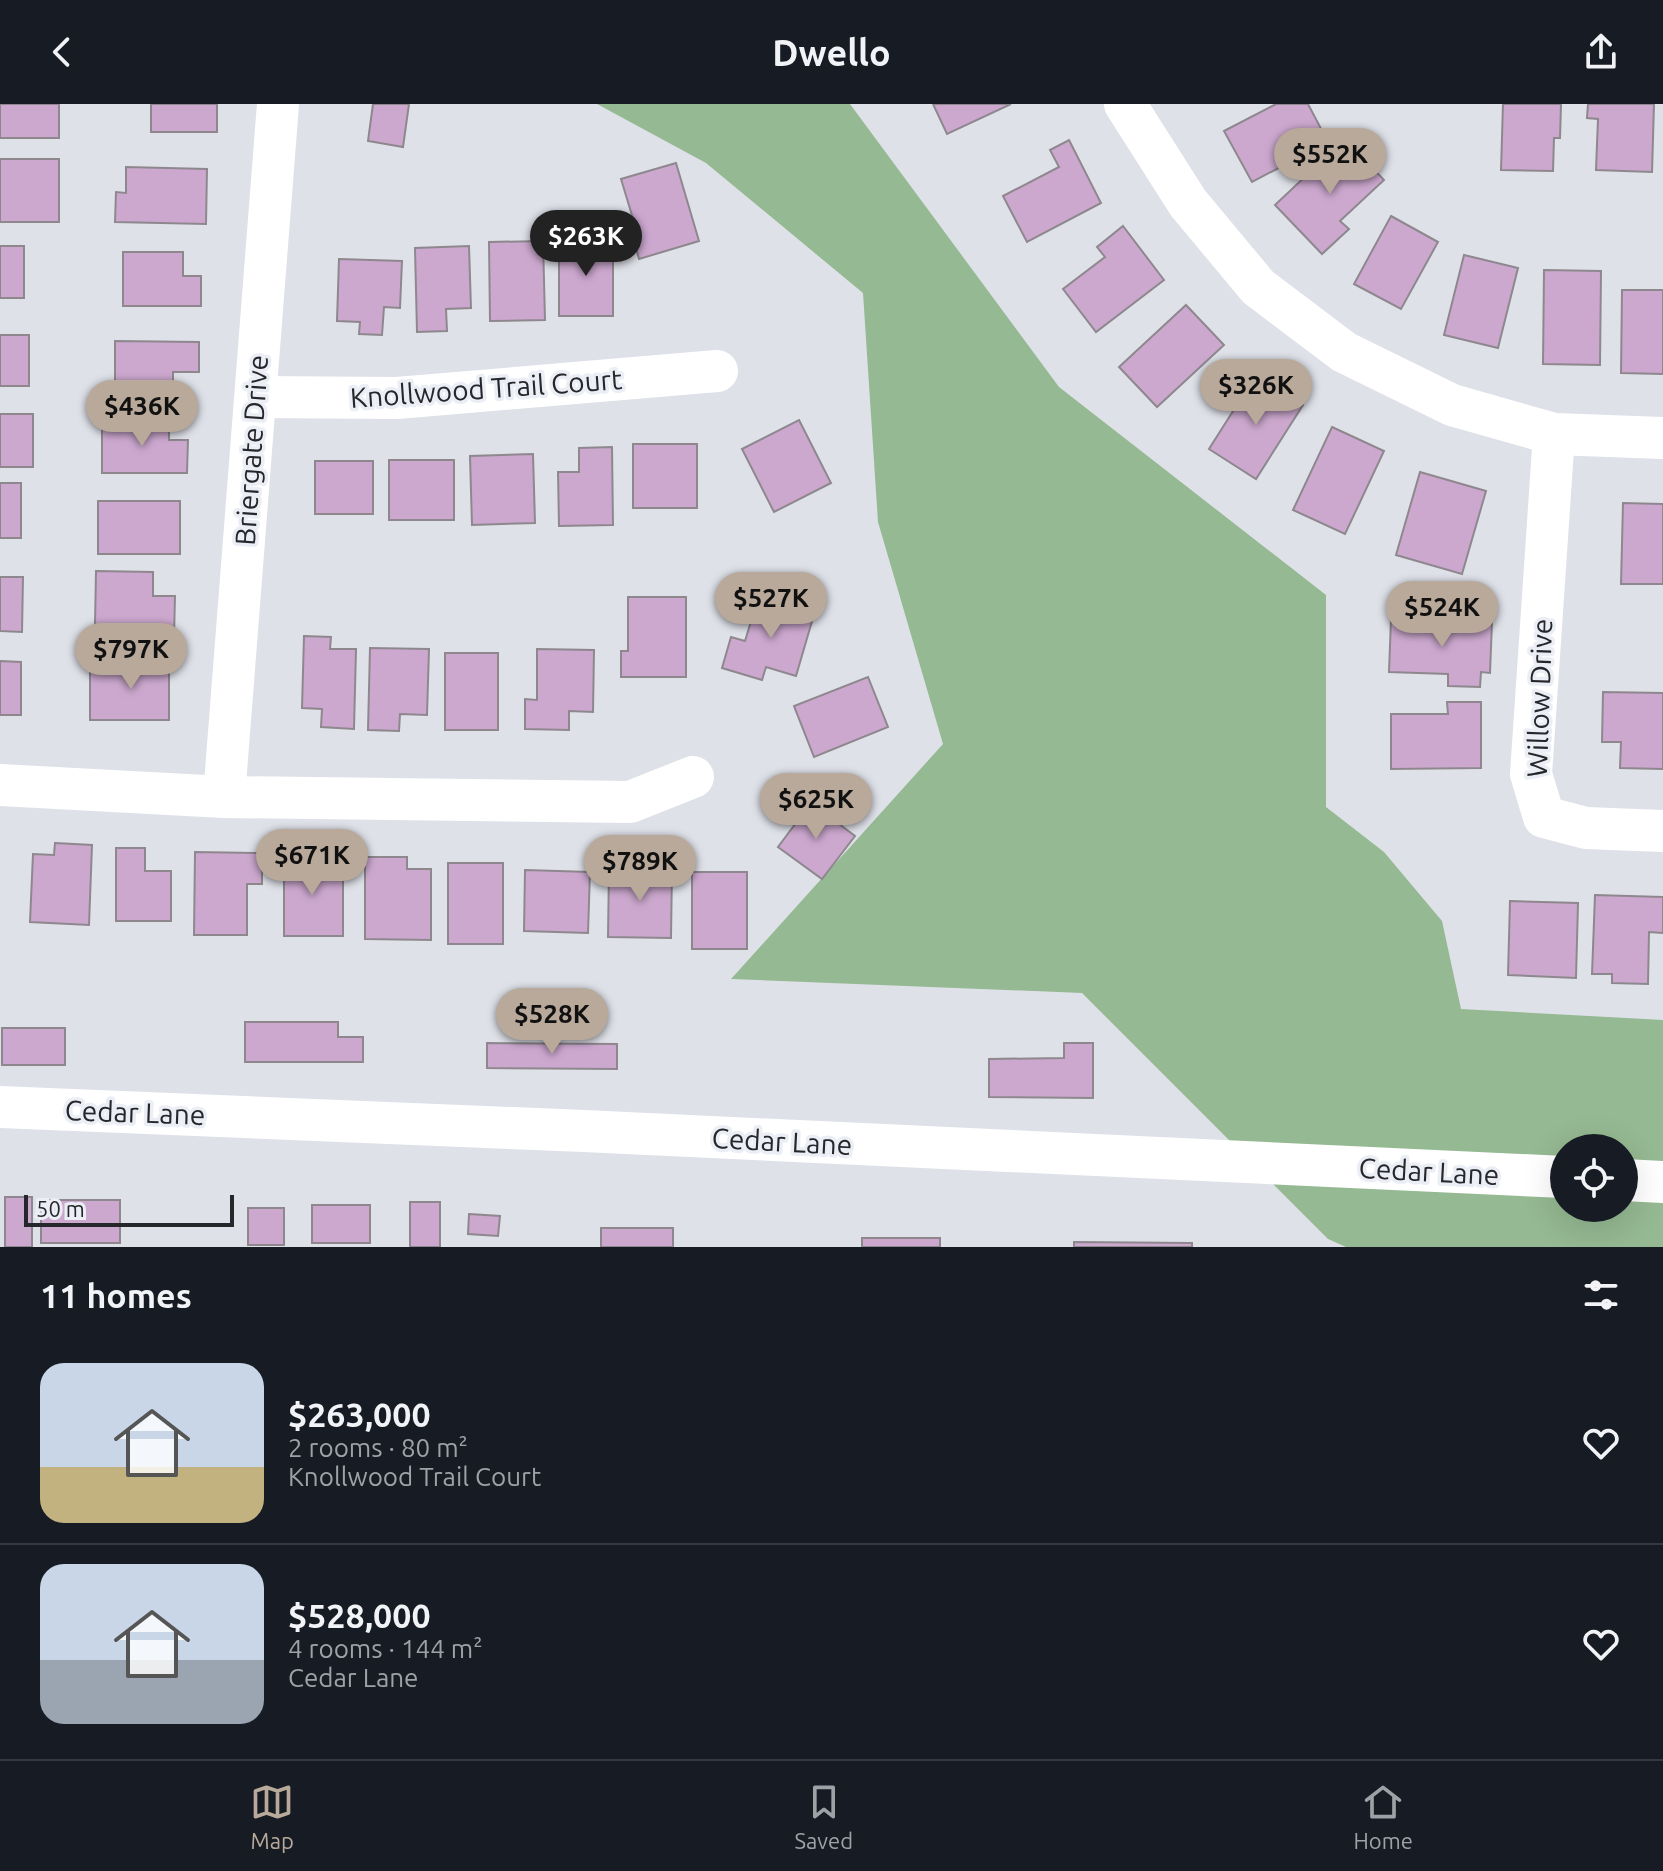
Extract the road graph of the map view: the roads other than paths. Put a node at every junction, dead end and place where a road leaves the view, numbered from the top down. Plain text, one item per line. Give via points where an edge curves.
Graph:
1 (278, 104) edge
2 (1125, 104) edge
3 (717, 371) dead end
4 (256, 397) junction
5 (1554, 434) junction
6 (1663, 438) edge
7 (693, 777) dead end
8 (0, 785) edge
9 (224, 797) junction
10 (1663, 831) edge
11 (0, 1107) edge
12 (1550, 1176) edge
13 (1638, 1181) edge
14 (1663, 1182) edge

1 - 4 street, Briergate Drive
2 - 5 street via 1188,203 1258,287 1344,352 1452,405
3 - 4 street, Knollwood Trail Court via 397,398
4 - 9 street, Briergate Drive
5 - 6 street
5 - 10 street, Willow Drive via 1531,774 1544,817 1586,828
7 - 9 street via 630,802
8 - 9 street
11 - 12 street, Cedar Lane
13 - 14 street

